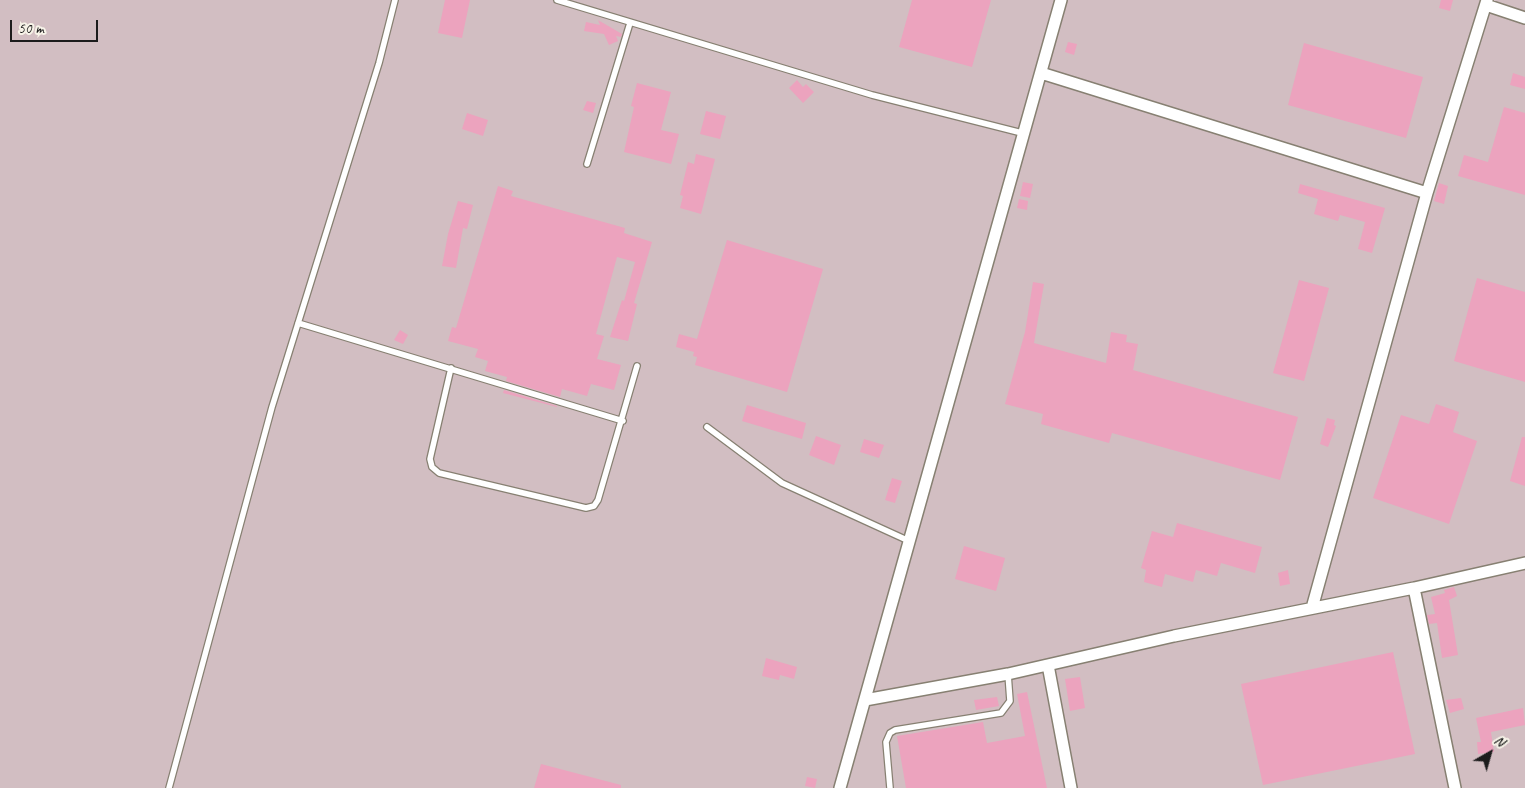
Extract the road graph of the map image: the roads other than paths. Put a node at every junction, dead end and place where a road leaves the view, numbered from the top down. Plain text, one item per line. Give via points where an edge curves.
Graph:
1 (394, 0) edge
2 (557, 0) edge
3 (1061, 0) edge
4 (1487, 3) edge
5 (1525, 18) edge
6 (630, 24) junction
7 (1041, 73) junction
8 (1022, 133) junction
9 (587, 164) dead end
10 (1426, 193) junction
11 (298, 323) junction
12 (637, 366) dead end
13 (451, 368) junction
14 (623, 421) junction
15 (707, 427) dead end
16 (909, 541) junction
17 (1525, 563) edge
18 (1414, 588) junction
19 (1312, 608) junction
20 (1048, 666) junction
21 (1008, 674) junction
22 (866, 700) junction
23 (169, 788) edge
24 (840, 788) edge
25 (890, 788) edge
26 (1071, 788) edge
27 (1455, 788) edge

1 - 11 lane via 379,63
2 - 6 lane
3 - 7 street
4 - 5 street
4 - 10 street
6 - 8 lane via 872,94
6 - 9 lane
7 - 8 street
7 - 10 street
8 - 16 street
10 - 19 street
11 - 13 lane
11 - 23 lane via 272,406
12 - 14 lane
13 - 14 lane
13 - 14 lane via 430,458 432,468 439,473 586,508 594,506
15 - 16 lane via 782,483
16 - 22 street
17 - 18 street
18 - 19 street
18 - 27 street
19 - 20 street
20 - 21 street
20 - 26 street
21 - 22 street
21 - 25 lane via 1010,701 1001,713 890,733 886,742
22 - 24 street

